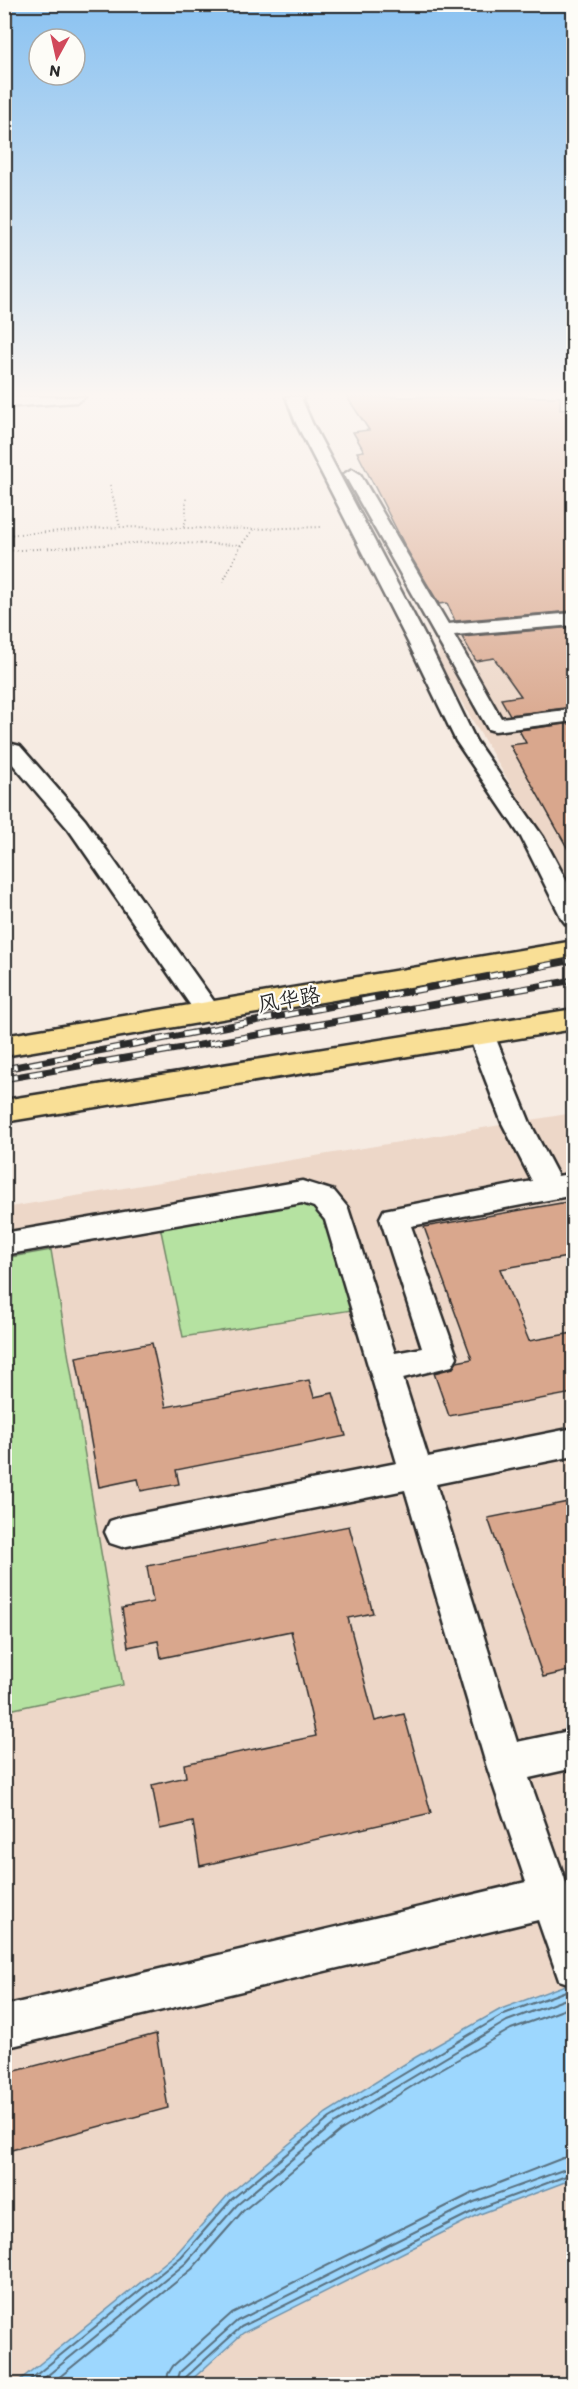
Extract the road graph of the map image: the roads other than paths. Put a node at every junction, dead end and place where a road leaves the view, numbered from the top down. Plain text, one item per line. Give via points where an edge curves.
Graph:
1 (348, 508) edge
2 (372, 508) edge
3 (573, 619) edge
4 (442, 630) junction
5 (573, 715) edge
6 (4, 748) edge
7 (573, 919) edge
8 (573, 950) edge
9 (209, 1013) junction
10 (573, 1019) edge
11 (481, 1034) junction
12 (4, 1046) edge
13 (4, 1111) edge
14 (562, 1186) edge
15 (4, 1244) edge
16 (386, 1368) junction
17 (573, 1442) edge
18 (415, 1472) junction
19 (122, 1532) dead end
20 (573, 1749) edge
21 (505, 1764) junction
22 (562, 1932) edge
23 (4, 2027) edge

1 - 7 lane via 466,741 532,837
2 - 4 lane
3 - 4 lane
4 - 5 lane via 495,725
6 - 9 lane via 13,750 77,825
8 - 9 main road, 风华路
9 - 12 main road, 风华路
10 - 11 main road
11 - 13 main road
11 - 14 lane via 516,1123
14 - 16 lane via 394,1218 441,1358
15 - 16 lane via 302,1192 324,1199 338,1215
16 - 18 lane
17 - 18 lane
18 - 19 lane
18 - 21 lane
20 - 21 lane
21 - 22 lane
22 - 23 lane

